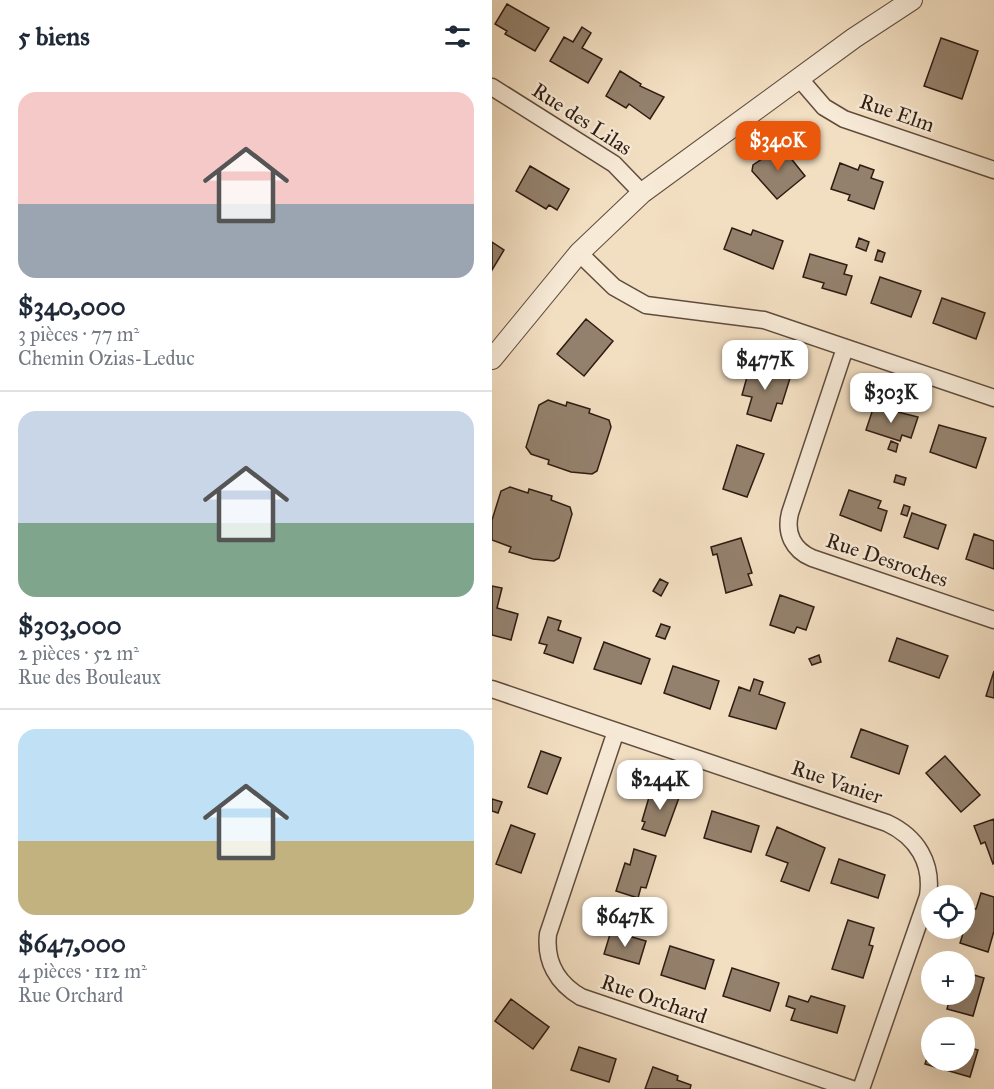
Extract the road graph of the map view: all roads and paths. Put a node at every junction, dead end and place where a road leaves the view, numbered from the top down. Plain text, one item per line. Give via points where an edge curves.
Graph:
1 (912, 0) edge
2 (799, 78) junction
3 (492, 87) edge
4 (994, 170) edge
5 (642, 193) junction
6 (579, 253) junction
7 (845, 348) junction
8 (492, 358) edge
9 (994, 398) edge
10 (994, 620) edge
11 (492, 689) edge
12 (616, 730) junction
13 (852, 1089) edge
14 (861, 1089) edge

1 - 2 street
2 - 4 street, Rue Elm via 824,107 844,119
2 - 5 street
3 - 5 street, Rue des Lilas via 614,164
5 - 6 street
6 - 7 street via 614,287 646,305 751,317
6 - 8 street
7 - 9 street
7 - 10 street, Rue Desroches via 789,513 788,531 793,543 812,558
11 - 12 street, Rue Vanier
12 - 13 street, Rue Orchard via 550,926 549,957 558,978 581,997
12 - 14 street, Rue Vanier via 887,823 919,848 928,871 928,896

